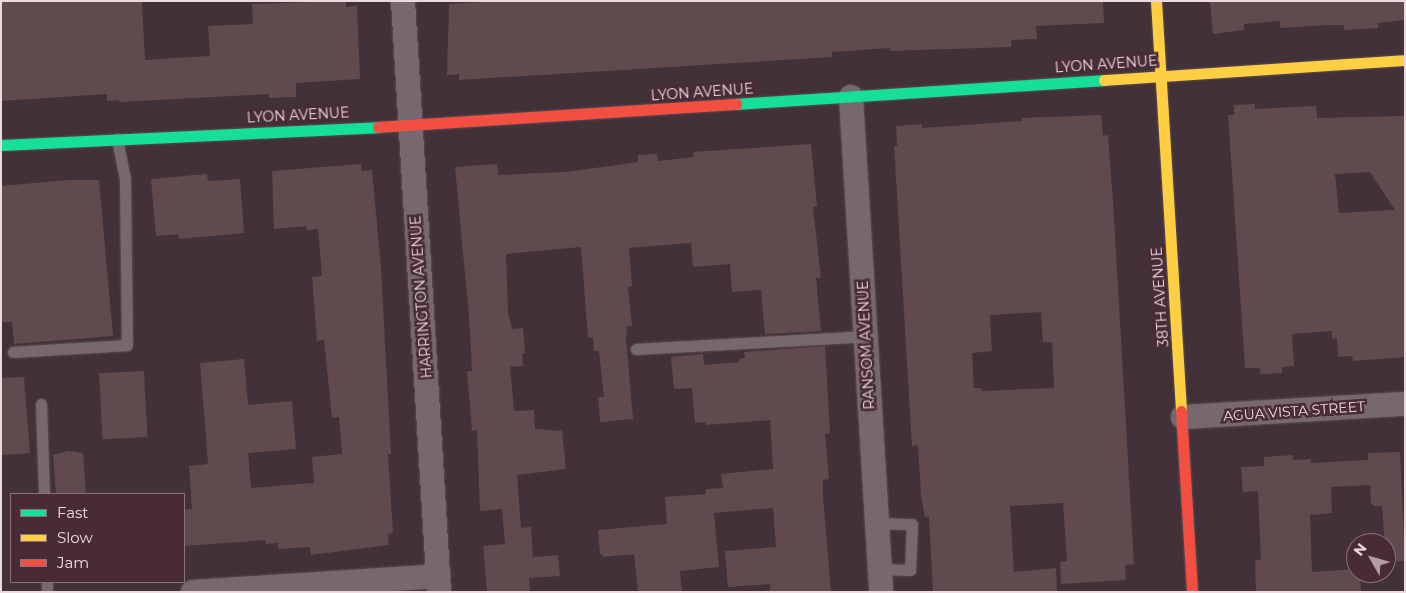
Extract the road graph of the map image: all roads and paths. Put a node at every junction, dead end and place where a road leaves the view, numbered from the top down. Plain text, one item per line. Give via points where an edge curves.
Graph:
1 (403, 1) edge
2 (1156, 1) edge
3 (1405, 60) edge
4 (1160, 75) junction
5 (851, 97) junction
6 (410, 125) junction
7 (117, 139) junction
8 (1, 145) edge
9 (865, 336) junction
10 (636, 349) dead end
11 (13, 352) dead end
12 (41, 404) dead end
13 (1405, 404) edge
14 (1182, 417) junction
15 (44, 493) edge
16 (876, 523) junction
17 (880, 580) edge
18 (439, 584) edge
19 (193, 592) edge
20 (1192, 592) edge

1 - 6 street, HARRINGTON AVENUE
2 - 4 street, 38TH AVENUE
3 - 4 street, LYON AVENUE
4 - 5 street, LYON AVENUE
4 - 14 street, 38TH AVENUE
5 - 6 street, LYON AVENUE
5 - 9 street, RANSOM AVENUE
6 - 7 street, LYON AVENUE
6 - 18 street, HARRINGTON AVENUE
7 - 8 street, LYON AVENUE
7 - 11 lane via 125,179 127,345
9 - 10 lane
9 - 16 street, RANSOM AVENUE
12 - 15 lane
13 - 14 street, AGUA VISTA STREET
14 - 20 street, 38TH AVENUE
16 - 17 street, RANSOM AVENUE
16 - 17 lane via 912,524 910,570
18 - 19 street

